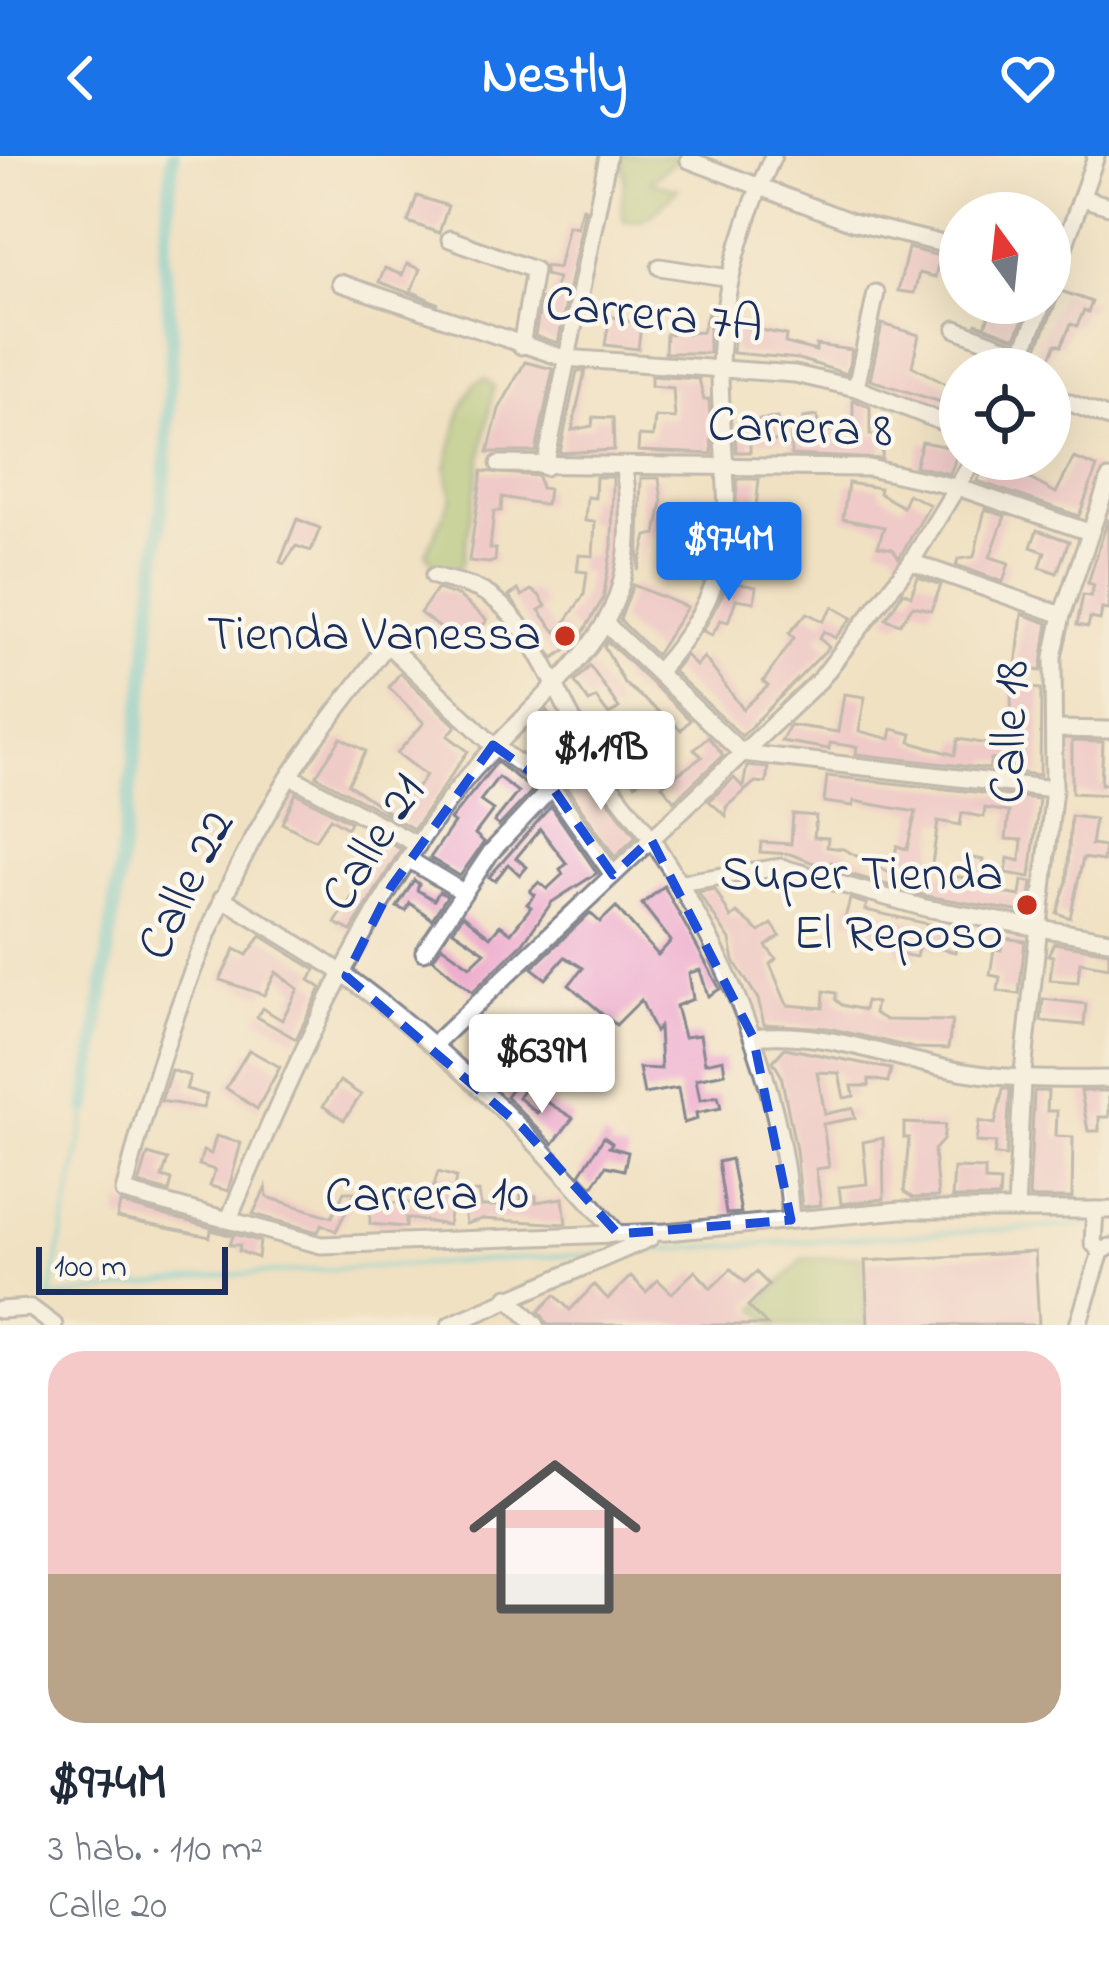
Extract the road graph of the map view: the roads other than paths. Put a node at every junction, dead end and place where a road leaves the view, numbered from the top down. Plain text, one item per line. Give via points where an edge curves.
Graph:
1 (608, 156) edge
2 (773, 156) edge
3 (1096, 156) edge
4 (689, 160) dead end
5 (760, 184) junction
6 (1082, 198) junction
7 (1109, 206) edge
8 (1071, 227) edge
9 (450, 239) dead end
10 (939, 243) edge
11 (660, 267) dead end
12 (730, 278) junction
13 (340, 283) dead end
14 (877, 293) dead end
15 (956, 329) dead end
16 (521, 346) junction
17 (993, 348) edge
18 (564, 358) junction
19 (720, 365) junction
20 (856, 388) junction
21 (1071, 403) edge
22 (1109, 418) edge
23 (939, 421) edge
24 (499, 464) dead end
25 (545, 466) junction
26 (729, 466) junction
27 (624, 469) junction
28 (1109, 479) edge
29 (964, 480) edge
30 (960, 488) junction
31 (1089, 532) junction
32 (911, 562) junction
33 (434, 576) dead end
34 (1062, 615) junction
35 (604, 623) junction
36 (658, 671) junction
37 (554, 682) junction
38 (1054, 729) junction
39 (1109, 730) edge
40 (493, 746) junction
41 (742, 753) junction
42 (290, 776) junction
43 (552, 787) junction
44 (1054, 789) junction
45 (651, 839) junction
46 (413, 852) junction
47 (613, 875) junction
48 (679, 884) junction
49 (463, 892) junction
50 (222, 898) junction
51 (1043, 928) junction
52 (1109, 940) edge
53 (424, 952) dead end
54 (346, 976) junction
55 (753, 1036) junction
56 (433, 1045) junction
57 (1109, 1078) edge
58 (1022, 1081) junction
59 (124, 1192) joint
60 (1016, 1210) junction
61 (1102, 1210) edge
62 (229, 1219) junction
63 (791, 1220) junction
64 (621, 1241) junction
65 (1105, 1250) edge
66 (508, 1297) junction
67 (0, 1310) edge
68 (56, 1324) edge
69 (450, 1325) edge
70 (536, 1325) edge
71 (1078, 1325) edge

1 - 18 street
2 - 5 street
3 - 6 street
4 - 5 street
5 - 10 street via 853,222
5 - 12 street
6 - 7 street
6 - 8 street
9 - 16 street via 535,274
11 - 12 street
12 - 19 street
13 - 16 street, Carrera 7A
14 - 20 street
15 - 17 street
16 - 18 street, Carrera 7A
18 - 19 street, Carrera 7A
18 - 25 street
19 - 20 street, Carrera 7A
19 - 26 street
20 - 23 street, Carrera 7A
21 - 22 street
24 - 25 street, Carrera 8
25 - 27 street, Carrera 8
26 - 27 street, Carrera 8
26 - 30 street, Carrera 8 via 869,468
26 - 36 street via 717,577 699,618
27 - 35 street, Calle 21 via 628,548
28 - 31 street, Calle 18
29 - 30 street
30 - 31 street, Carrera 8
30 - 32 street
31 - 34 street, Calle 18
32 - 34 street
32 - 41 street via 820,680
33 - 37 street via 494,599
34 - 38 street, Calle 18 via 1053,657
35 - 36 street
35 - 37 street, Calle 21
36 - 41 street
37 - 40 street, Calle 21
37 - 45 street via 596,764
38 - 39 street
38 - 44 street, Calle 18
40 - 42 street, Calle 22 via 387,644
40 - 43 street
40 - 46 street, Calle 21
41 - 44 street
41 - 45 street
42 - 46 street
42 - 50 street, Calle 22
43 - 47 street
43 - 49 street
44 - 51 street, Calle 18
45 - 47 street
45 - 48 street
46 - 49 street
46 - 54 street, Calle 21
47 - 56 street
48 - 51 street via 780,867 926,908
48 - 55 street
49 - 53 street
50 - 54 street
50 - 59 street, Calle 22 via 162,1051
51 - 52 street
51 - 58 street, Calle 18
54 - 56 street
54 - 62 street, Calle 21 via 282,1093
55 - 58 street via 816,1036
55 - 63 street via 778,1123
56 - 64 street via 523,1128
57 - 58 street
58 - 60 street, Calle 18
59 - 62 street, Carrera 10
60 - 61 street, Carrera 10
60 - 63 street, Carrera 10
61 - 65 street via 1093,1243
62 - 64 street, Carrera 10 via 321,1245
63 - 64 street, Carrera 10
64 - 66 street, Carrera 10 via 608,1256
65 - 71 street
66 - 69 street, Carrera 10
66 - 70 street
67 - 68 street via 31,1308

